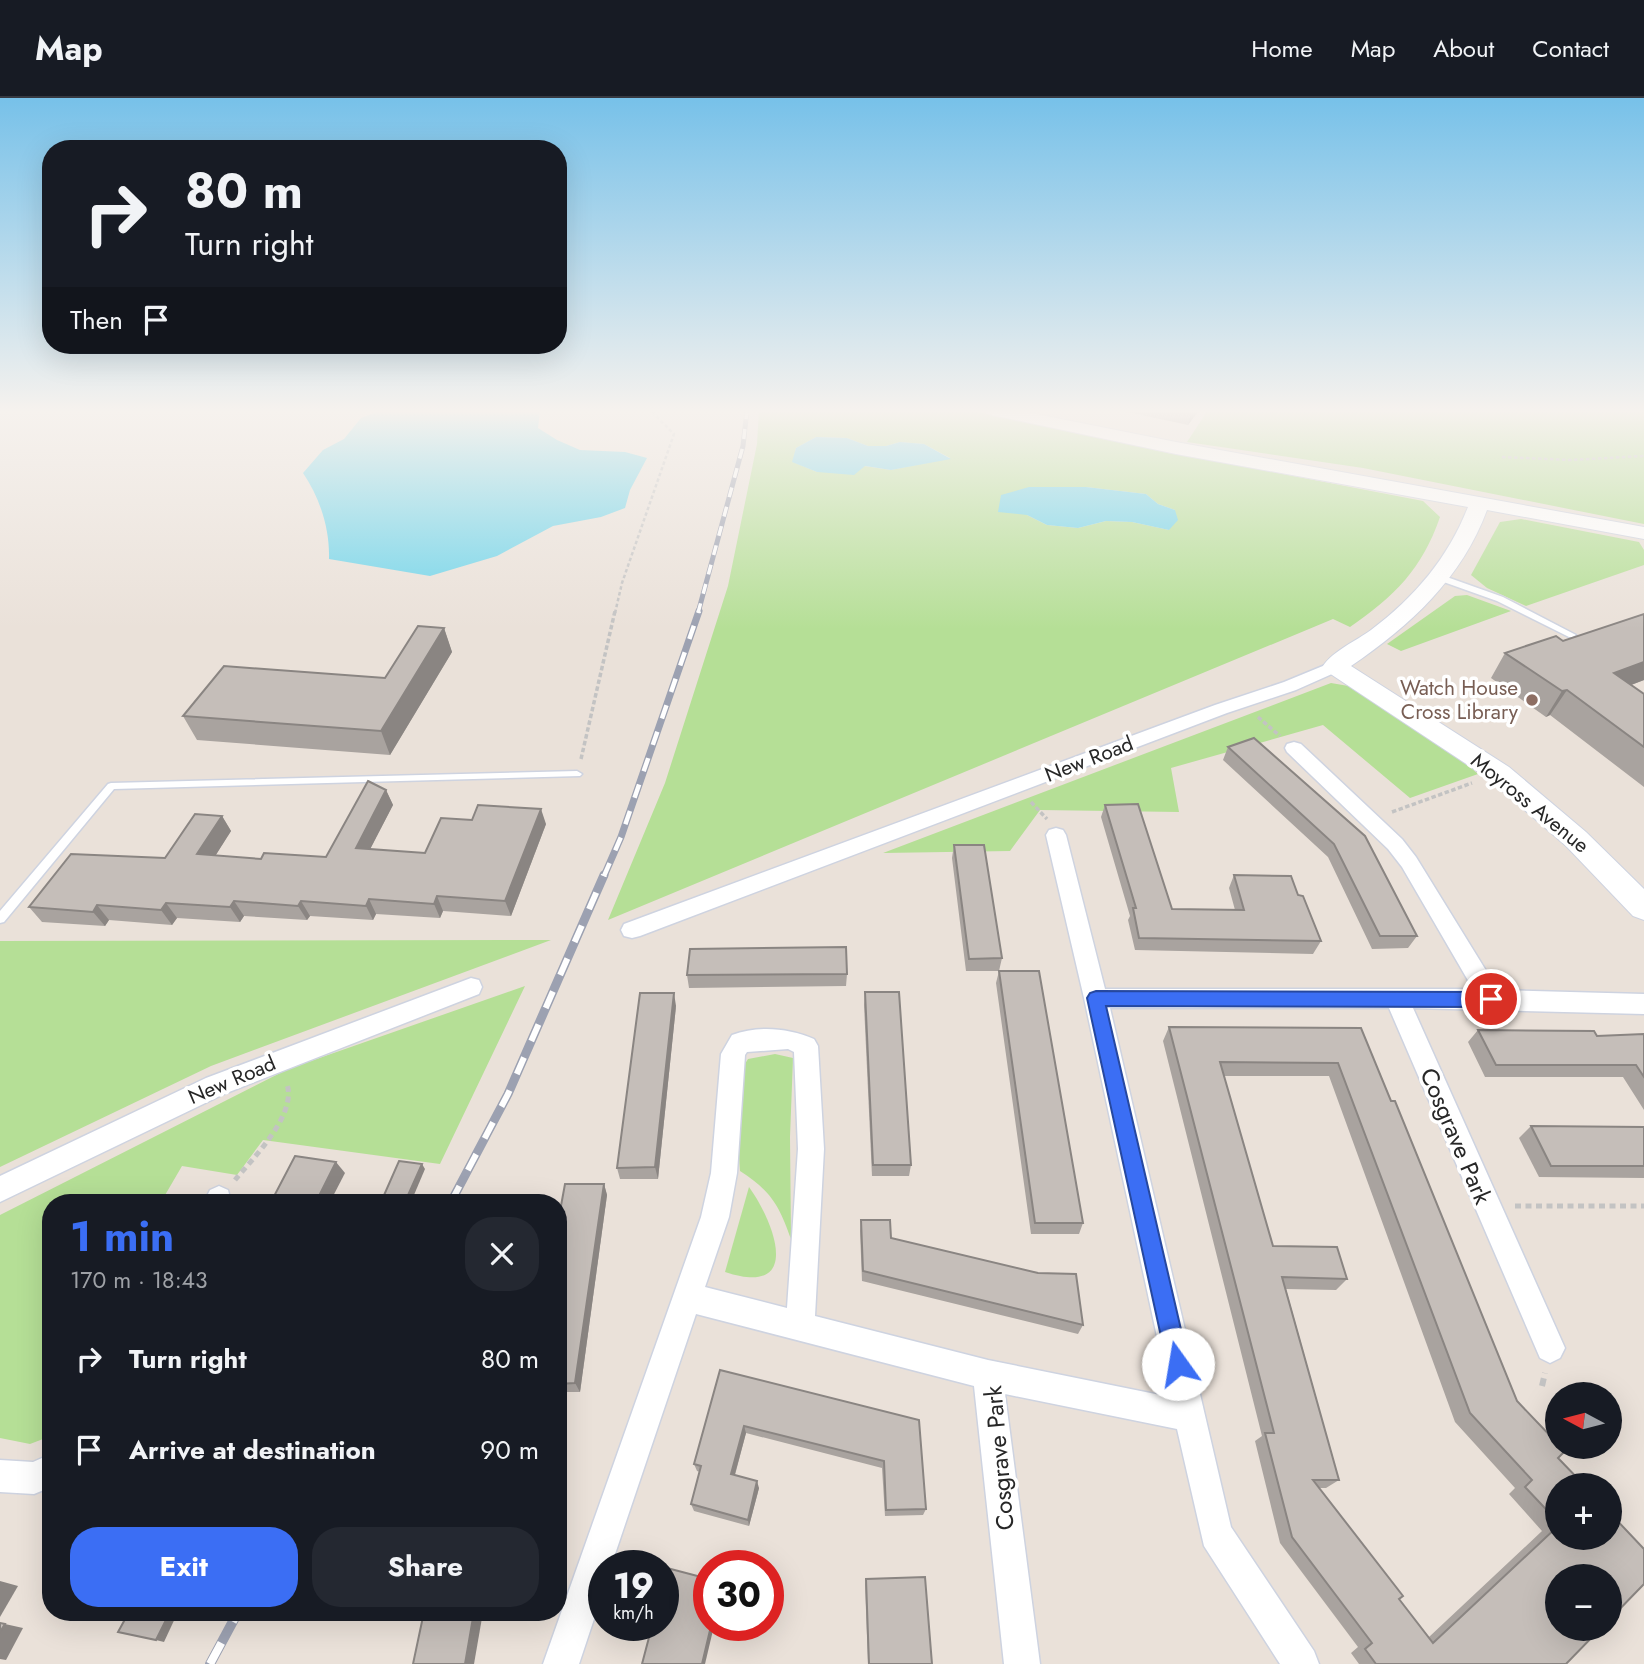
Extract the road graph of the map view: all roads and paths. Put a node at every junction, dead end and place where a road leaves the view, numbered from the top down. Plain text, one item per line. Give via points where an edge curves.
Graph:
1 (657, 483) edge
2 (1375, 483) edge
3 (1480, 502) junction
4 (1644, 533) edge
5 (1441, 578) junction
6 (1572, 635) edge
7 (1335, 666) junction
8 (1241, 703) junction
9 (1294, 748) joint
10 (1499, 773) junction
11 (577, 774) joint
12 (1016, 786) junction
13 (1370, 821) junction
14 (1056, 835) joint
15 (1644, 908) edge
16 (0, 919) edge
17 (632, 930) dead end
18 (471, 987) dead end
19 (1096, 998) junction
20 (1491, 999) junction
21 (1398, 1001) junction
22 (1644, 1004) edge
23 (278, 1060) junction
24 (0, 1189) edge
25 (224, 1194) edge
26 (1486, 1206) junction
27 (1644, 1206) edge
28 (687, 1297) junction
29 (800, 1325) junction
30 (1550, 1348) dead end
31 (988, 1375) junction
32 (1190, 1416) junction
33 (42, 1474) edge
34 (0, 1476) edge
35 (561, 1664) edge
36 (1022, 1664) edge
37 (1301, 1664) edge

1 - 11 path via 622,583
2 - 3 main road
3 - 4 main road
3 - 5 main road, New Road via 1472,526
5 - 6 lane via 1500,599
5 - 7 main road, New Road via 1367,645
7 - 8 street, New Road
7 - 10 main road, Moyross Avenue
8 - 9 path
8 - 12 street, New Road
9 - 13 street
10 - 13 path
10 - 15 main road, Moyross Avenue via 1576,838
11 - 16 lane via 111,786
12 - 14 path via 1050,822
12 - 17 street, New Road
13 - 20 street via 1409,862
14 - 19 street
18 - 23 street, New Road
19 - 21 street
19 - 32 street
20 - 21 street
20 - 22 street
21 - 26 street, Cosgrave Park
23 - 24 street, New Road
23 - 25 path via 290,1093 277,1129
26 - 27 path
26 - 30 street, Cosgrave Park
28 - 29 street
28 - 29 street via 715,1217 724,1173 733,1054 740,1042 790,1039 806,1046 811,1149
28 - 35 street
29 - 31 street
31 - 32 street, Cosgrave Park
31 - 36 street, Cosgrave Park
32 - 37 street via 1216,1534
33 - 34 street

